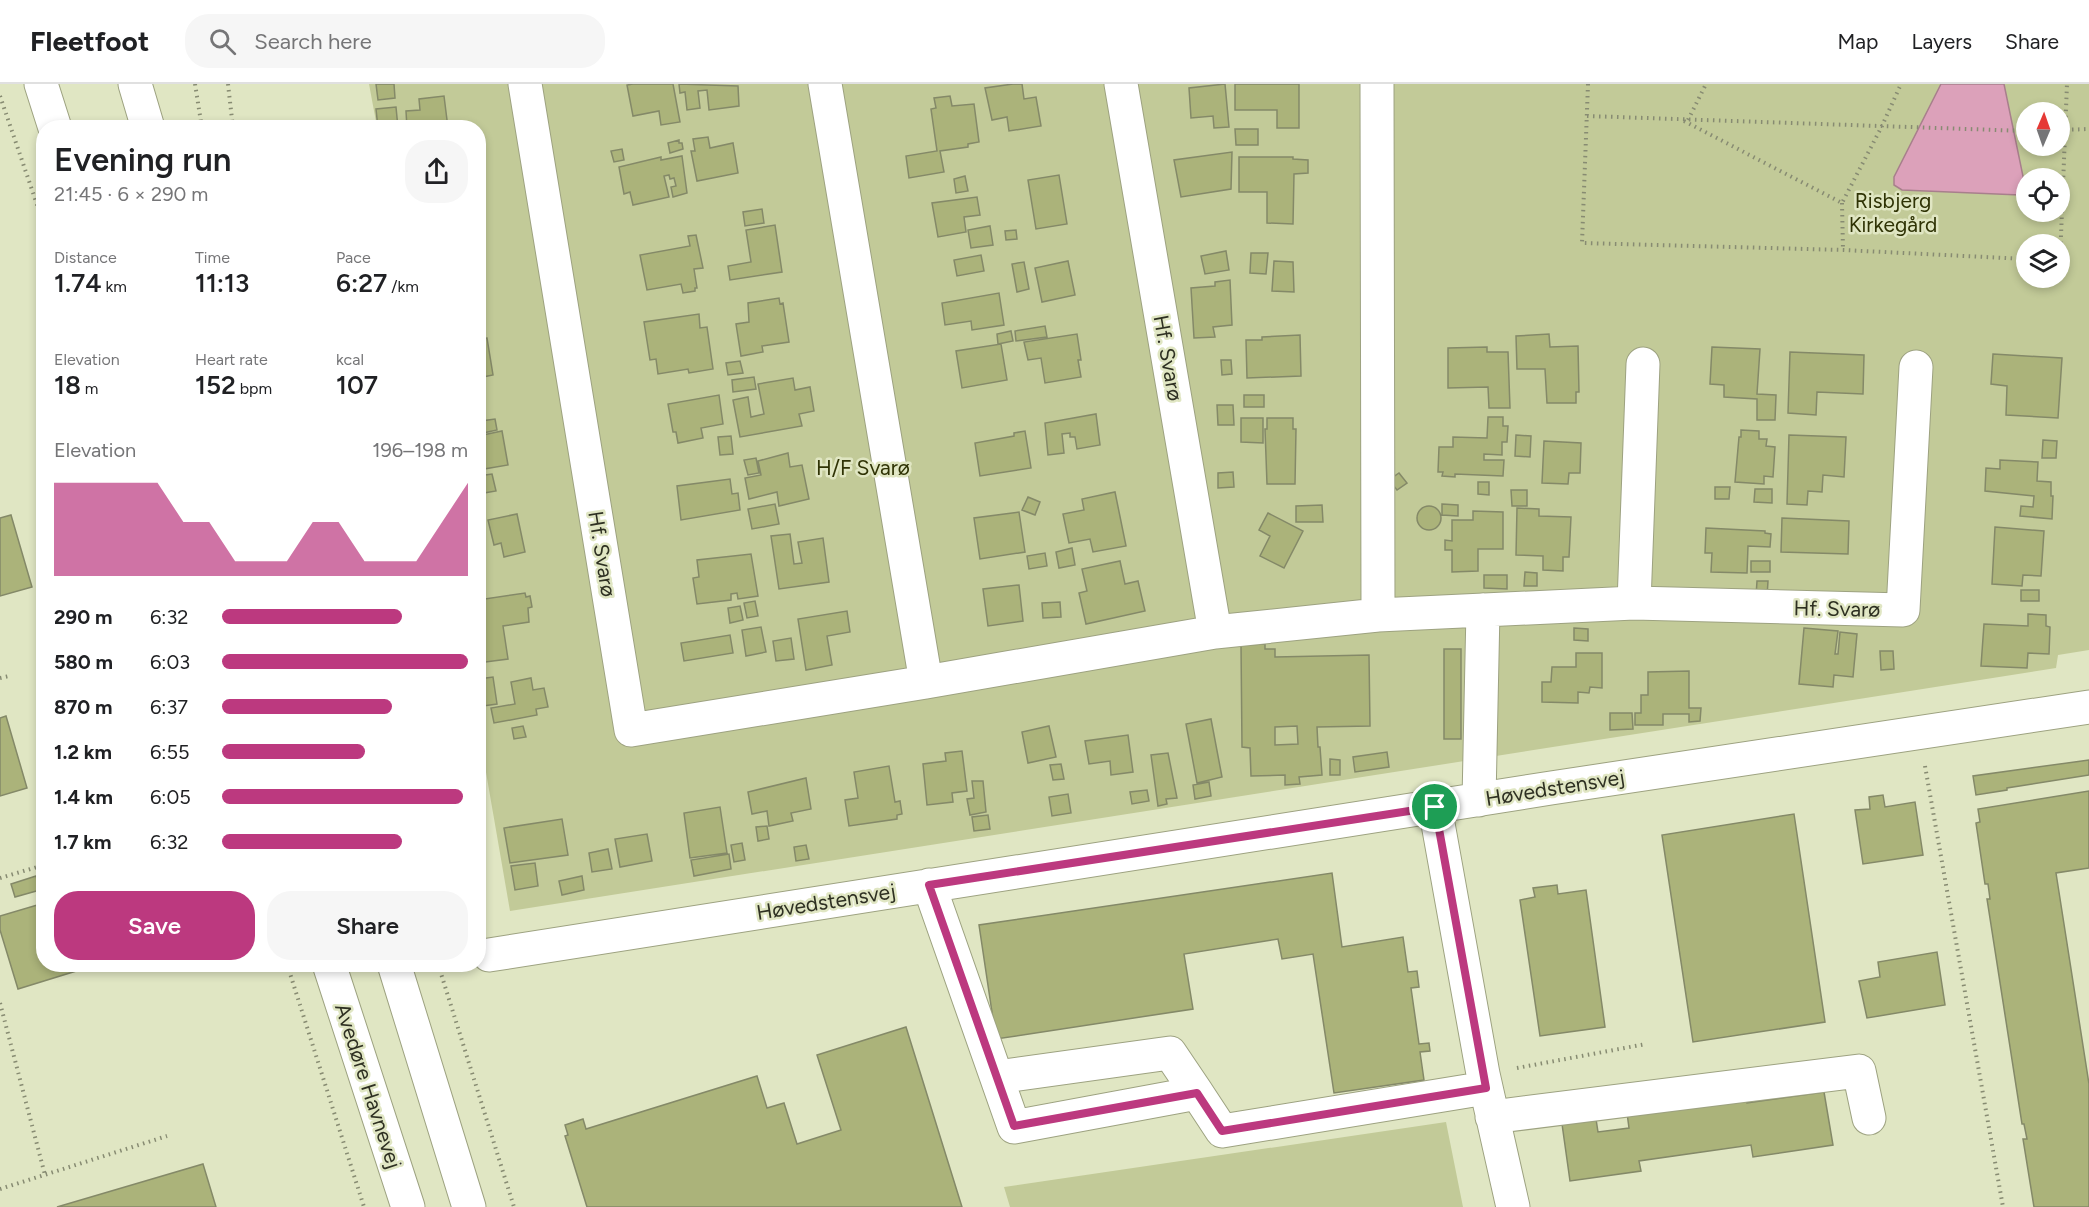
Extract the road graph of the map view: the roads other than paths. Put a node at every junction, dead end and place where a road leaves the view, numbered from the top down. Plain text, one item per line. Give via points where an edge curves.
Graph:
1 (41, 84) edge
2 (135, 84) edge
3 (525, 84) edge
4 (825, 84) edge
5 (1121, 84) edge
6 (1377, 84) edge
7 (52, 120) edge
8 (146, 120) edge
9 (1643, 364) dead end
10 (1916, 367) dead end
11 (1634, 603) junction
12 (1483, 610) junction
13 (1378, 615) junction
14 (1215, 632) junction
15 (926, 682) junction
16 (2089, 707) edge
17 (1479, 800) junction
18 (1435, 807) junction
19 (929, 885) junction
20 (489, 955) dead end
21 (332, 972) edge
22 (397, 972) edge
23 (997, 1077) junction
24 (1197, 1093) junction
25 (1487, 1093) junction
26 (1869, 1118) dead end
27 (408, 1207) edge
28 (470, 1207) edge
29 (1513, 1207) edge

1 - 7 street
2 - 8 street
3 - 15 street, Hf. Svarø via 631,730
4 - 15 street
5 - 14 street, Hf. Svarø
6 - 13 street
9 - 11 street
10 - 11 street, Hf. Svarø via 1903,610
11 - 12 street, Hf. Svarø
12 - 13 street, Hf. Svarø
12 - 17 street
13 - 14 street, Hf. Svarø
14 - 15 street, Hf. Svarø
16 - 17 street, Høvedstensvej
17 - 18 street, Høvedstensvej
18 - 19 street, Høvedstensvej
18 - 25 street
19 - 20 street, Høvedstensvej
19 - 23 street
21 - 27 street, Avedøre Havnevej
22 - 28 street
23 - 24 street via 1170,1053
23 - 24 street via 1014,1126
24 - 25 street via 1222,1131
25 - 26 street via 1859,1071
25 - 29 street

